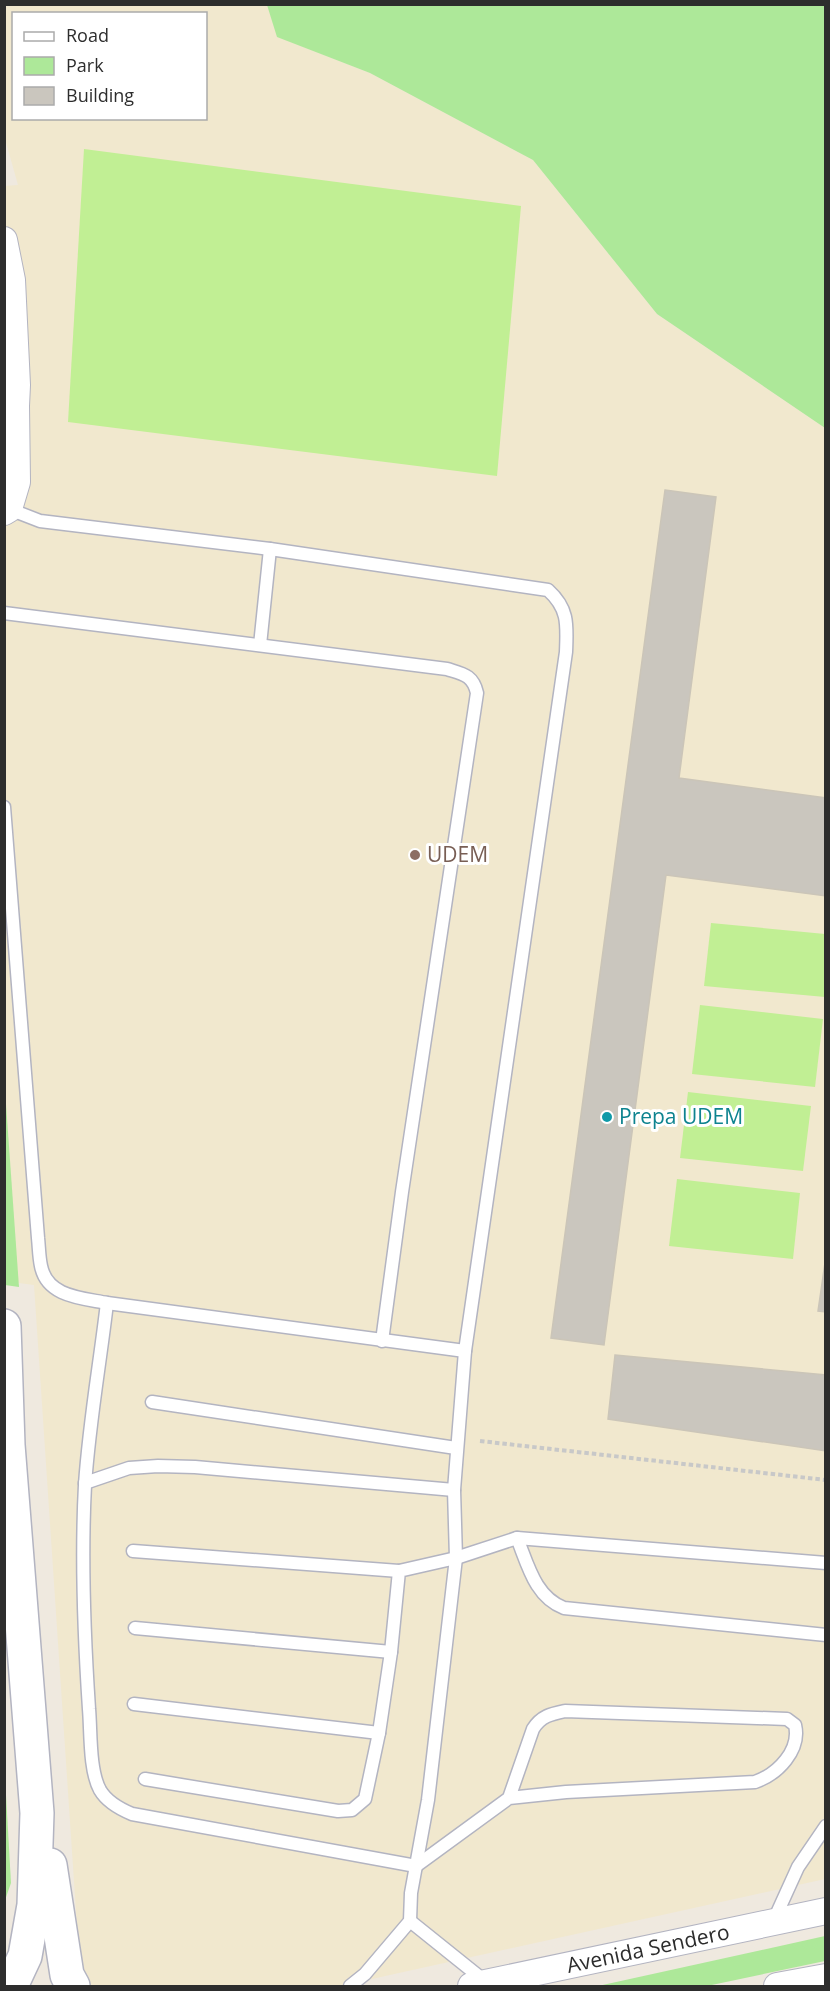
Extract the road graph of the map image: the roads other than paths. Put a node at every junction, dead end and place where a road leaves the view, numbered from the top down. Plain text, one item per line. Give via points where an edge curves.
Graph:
1 (4, 240) edge
2 (10, 416) edge
3 (7, 510) edge
4 (270, 549) junction
5 (4, 613) edge
6 (260, 645) junction
7 (4, 807) edge
8 (107, 1303) junction
9 (4, 1326) edge
10 (382, 1341) junction
11 (465, 1351) junction
12 (152, 1402) dead end
13 (457, 1443) junction
14 (85, 1483) junction
15 (454, 1490) junction
16 (517, 1538) junction
17 (133, 1551) dead end
18 (456, 1558) junction
19 (825, 1563) edge
20 (399, 1571) junction
21 (135, 1628) dead end
22 (825, 1635) edge
23 (391, 1652) junction
24 (134, 1704) dead end
25 (379, 1733) junction
26 (145, 1779) dead end
27 (509, 1798) junction
28 (37, 1814) junction
29 (825, 1826) edge
30 (416, 1866) junction
31 (825, 1911) edge
32 (410, 1921) junction
33 (772, 1922) junction
34 (4, 1977) edge
35 (825, 1977) edge
36 (479, 1985) edge
37 (11, 1986) edge
38 (73, 1986) edge
39 (350, 1986) edge
40 (777, 1986) edge

1 - 2 street via 12,280 17,385
2 - 3 street via 17,482
3 - 4 lane via 40,521
4 - 6 lane
4 - 11 lane via 548,590 565,612 566,652
5 - 6 lane
6 - 10 lane via 447,669 468,676 477,693
7 - 8 lane via 41,1268 61,1293
8 - 10 lane
8 - 14 lane
9 - 28 main road via 8,1445
10 - 11 lane
11 - 13 lane
12 - 13 lane
13 - 15 lane
14 - 15 lane via 129,1468 158,1466
14 - 30 lane via 84,1632 93,1767 100,1789 110,1802 132,1814
15 - 18 lane
16 - 18 lane
16 - 19 lane
16 - 22 lane via 538,1588 546,1598 564,1608
17 - 20 lane
18 - 20 lane
18 - 30 lane via 428,1800
20 - 23 lane
21 - 23 lane
23 - 25 lane
24 - 25 lane
25 - 26 lane via 365,1799 352,1810
27 - 27 lane via 533,1729 539,1720 554,1713 787,1719 795,1725 796,1742 789,1754 774,1773 755,1782
27 - 30 lane
28 - 37 main road via 34,1905 25,1956
28 - 38 main road via 51,1870 67,1975
29 - 33 lane via 798,1868
30 - 32 lane
31 - 33 street, Avenida Sendero
32 - 36 lane
32 - 39 lane
33 - 36 street, Avenida Sendero
34 - 37 main road
35 - 40 street

